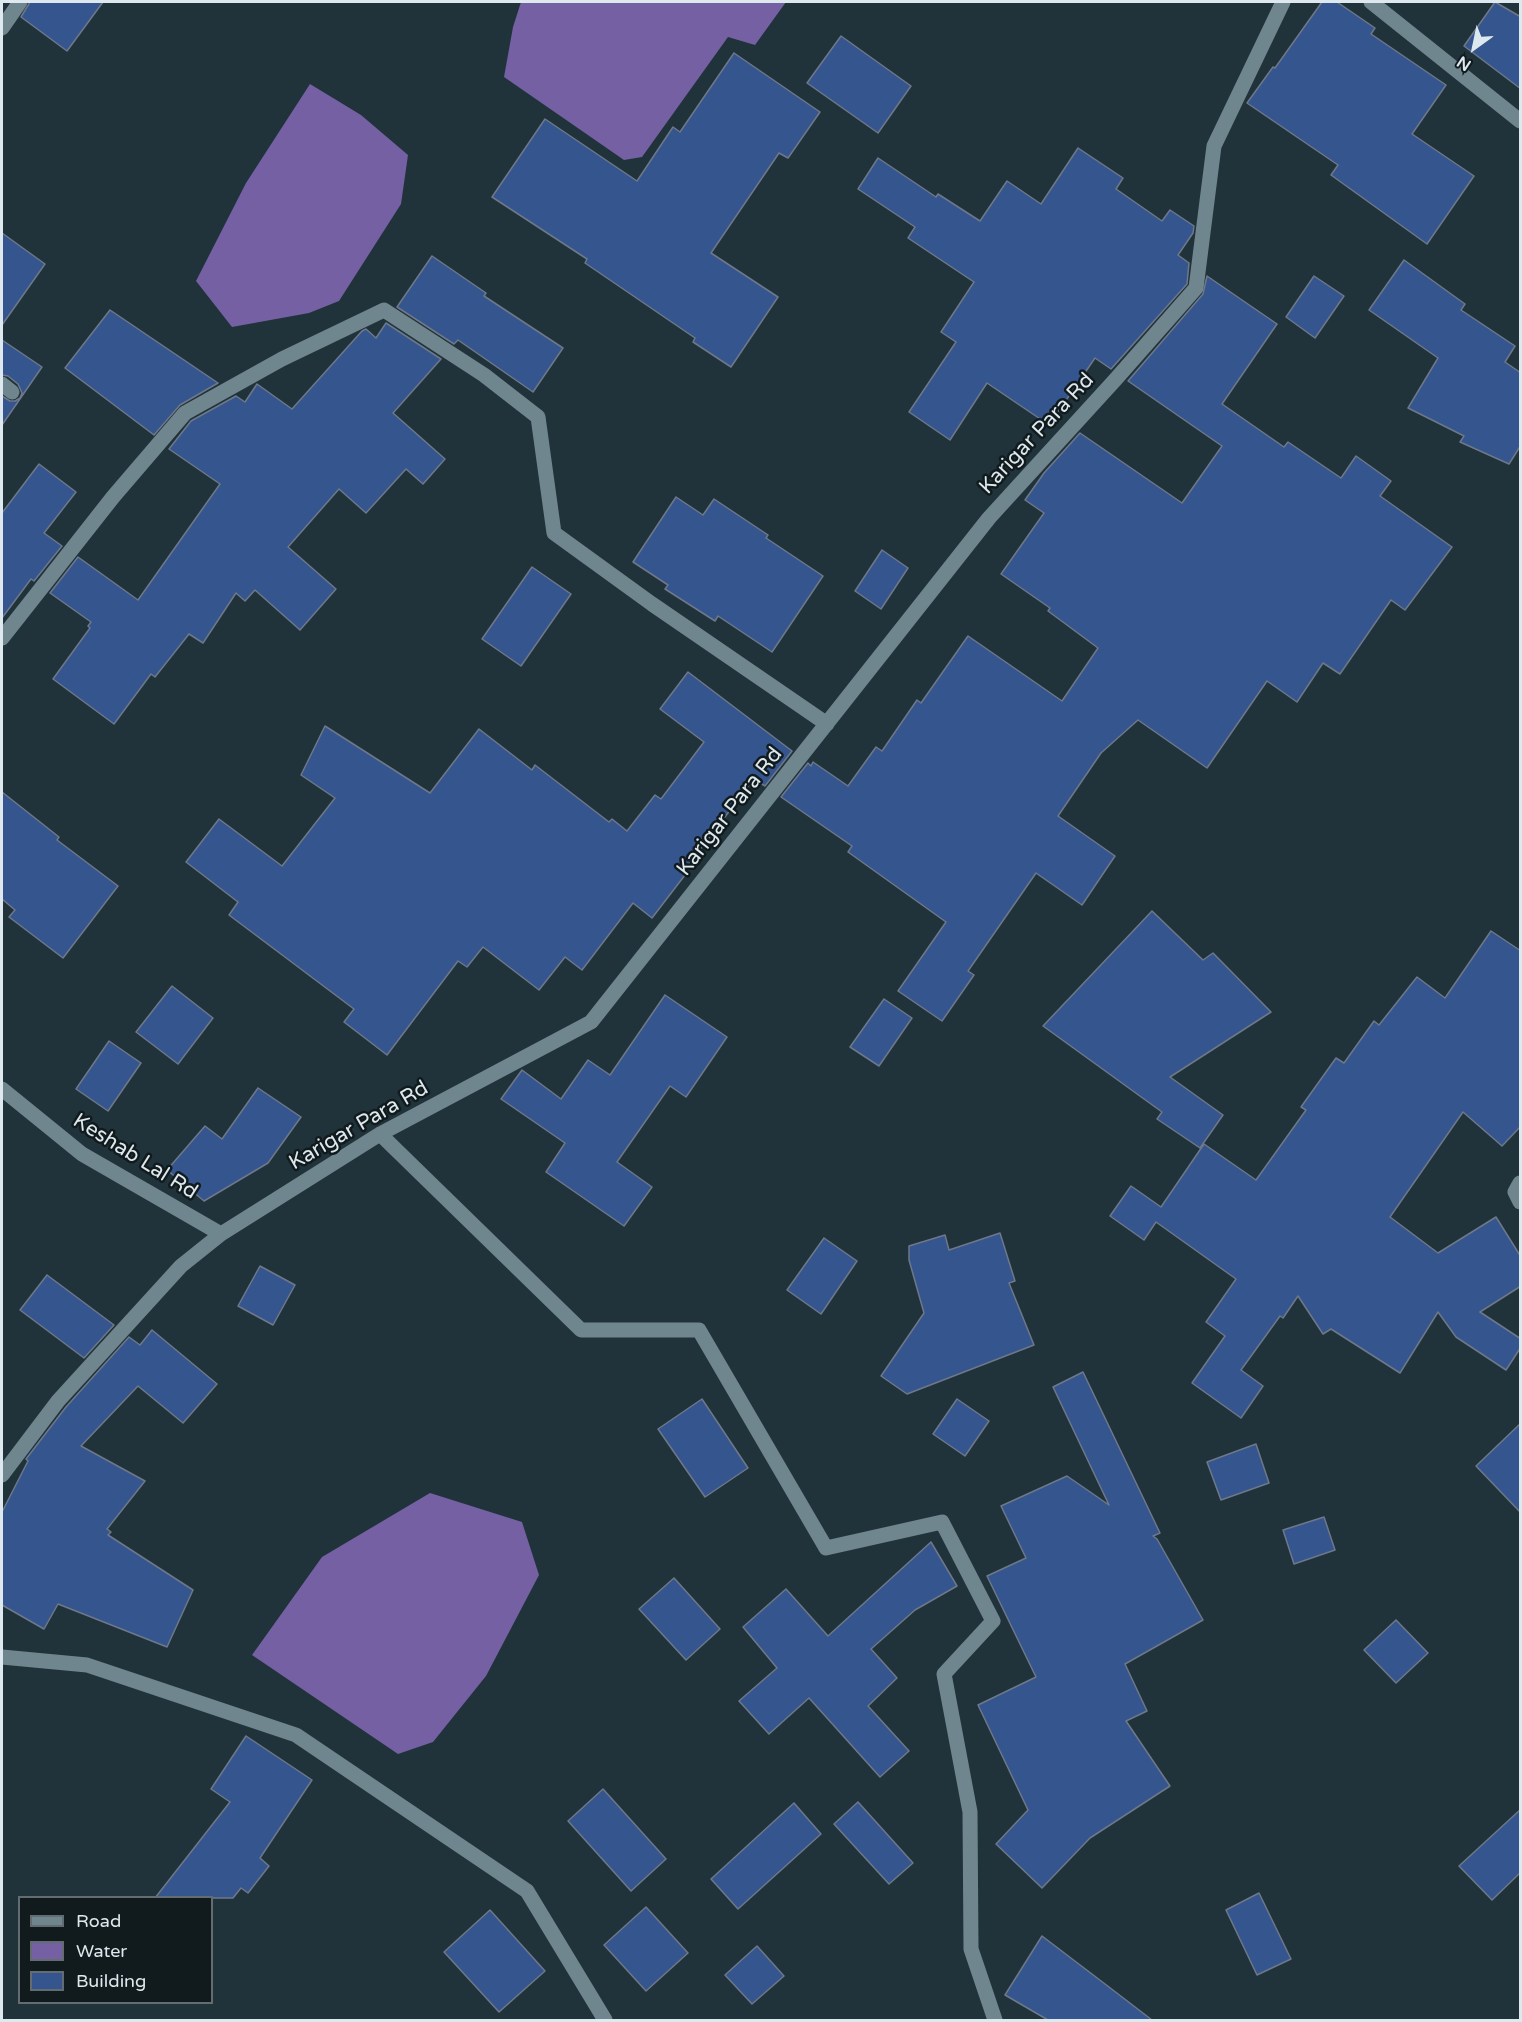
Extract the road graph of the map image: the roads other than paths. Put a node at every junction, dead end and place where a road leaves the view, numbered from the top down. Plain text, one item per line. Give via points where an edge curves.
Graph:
1 (20, 2) edge
2 (1283, 2) edge
3 (1371, 2) edge
4 (2, 28) edge
5 (1521, 121) edge
6 (2, 638) edge
7 (827, 724) junction
8 (2, 1089) edge
9 (380, 1134) junction
10 (1521, 1183) edge
11 (1521, 1202) edge
12 (221, 1234) junction
13 (2, 1475) edge
14 (2, 1657) edge
15 (605, 2020) edge
16 (995, 2020) edge

1 - 4 street
2 - 7 street, Karigar Para Rd via 1214,146 1196,288 989,518
3 - 5 street
6 - 7 street via 112,497 185,414 282,359 384,310 484,375 538,417 554,533
7 - 9 street, Karigar Para Rd via 591,1022
8 - 12 street, Keshab Lal Rd via 82,1154
9 - 12 street, Karigar Para Rd
9 - 16 street via 581,1330 699,1330 826,1548 942,1522 993,1621 944,1674 970,1812 971,1949
10 - 11 street via 1515,1192
12 - 13 street, Karigar Para Rd via 181,1266 58,1401
14 - 15 street via 87,1665 296,1735 527,1891

